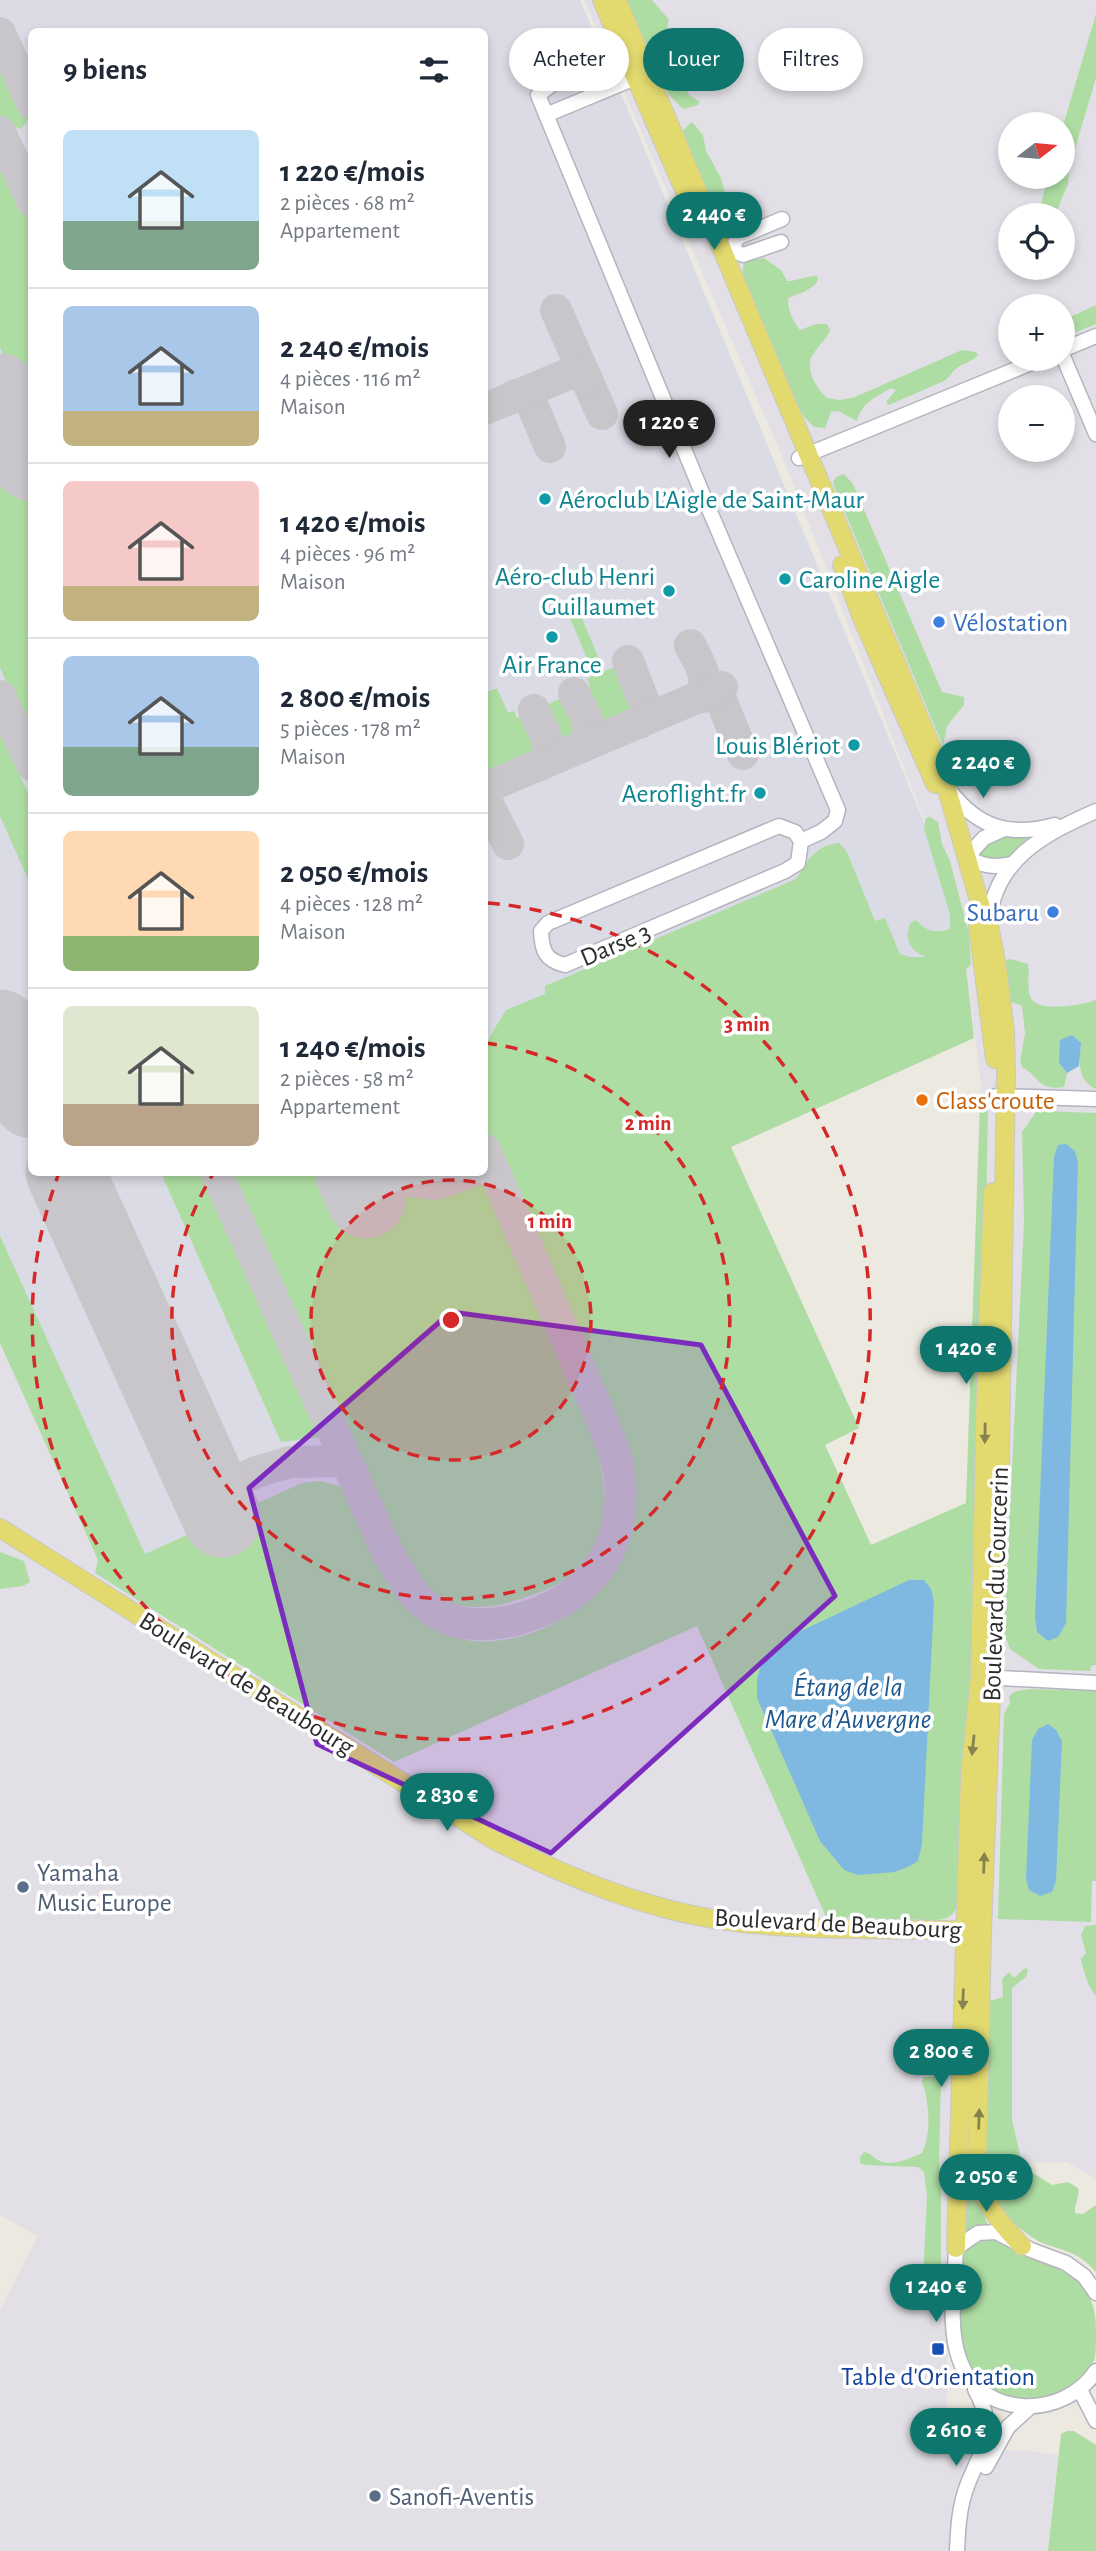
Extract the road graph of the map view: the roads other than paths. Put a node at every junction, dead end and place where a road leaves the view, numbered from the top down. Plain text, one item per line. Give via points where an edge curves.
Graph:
1 (602, 0) edge
2 (617, 0) edge
3 (619, 28) edge
4 (624, 28) edge
5 (629, 46) edge
6 (640, 73) junction
7 (544, 91) edge
8 (645, 104) junction
9 (546, 115) junction
10 (670, 123) junction
11 (782, 219) dead end
12 (782, 242) dead end
13 (723, 253) junction
14 (1096, 336) edge
15 (1075, 346) edge
16 (1012, 371) edge
17 (1070, 371) edge
18 (1096, 434) edge
19 (804, 456) junction
20 (949, 797) junction
21 (1096, 811) edge
22 (1067, 824) junction
23 (1004, 829) junction
24 (801, 841) junction
25 (967, 857) junction
26 (1011, 864) junction
27 (985, 918) junction
28 (1001, 1096) junction
29 (1096, 1099) edge
30 (0, 1528) edge
31 (987, 1677) junction
32 (1096, 1683) edge
33 (973, 1931) junction
34 (1022, 2246) junction
35 (956, 2248) junction
36 (1096, 2292) edge
37 (1096, 2371) edge
38 (973, 2384) junction
39 (1080, 2390) junction
40 (1030, 2407) junction
41 (1096, 2421) edge
42 (957, 2549) edge

1 - 3 main road, Boulevard du Courcerin
2 - 4 main road, Boulevard du Courcerin
5 - 6 main road, Boulevard du Courcerin
6 - 8 main road, Boulevard du Courcerin
6 - 9 street
6 - 10 main road, Boulevard du Courcerin
7 - 9 street via 538,95
8 - 10 street via 660,123
8 - 13 main road, Boulevard du Courcerin
9 - 24 street via 838,810 835,821
10 - 13 main road, Boulevard du Courcerin
11 - 13 street via 737,238
12 - 13 street via 743,255
13 - 19 main road, Boulevard du Courcerin
14 - 15 street
16 - 19 street
17 - 18 street
19 - 20 main road, Boulevard du Courcerin via 862,618 936,786
20 - 23 street
20 - 25 main road, Boulevard du Courcerin
21 - 22 street
22 - 23 street via 1028,831
22 - 26 street via 1032,844
23 - 25 street via 985,838
24 - 24 street, Darse 3 via 795,832 779,826 548,923 541,931 545,954 552,962 565,965 785,871 798,863
25 - 26 street via 985,865
25 - 27 main road, Boulevard du Courcerin
26 - 27 street
27 - 28 main road, Boulevard du Courcerin via 977,921
28 - 29 street
28 - 31 main road, Boulevard du Courcerin
30 - 33 main road, Boulevard de Beaubourg via 494,1840 535,1861 653,1903 734,1922
31 - 32 street
31 - 33 main road, Boulevard du Courcerin
34 -> 33 main road, Boulevard du Courcerin via 990,2209 978,2180
33 -> 35 main road, Boulevard du Courcerin
34 - 35 street via 984,2231
34 - 36 street via 1077,2270
35 - 38 street via 954,2339
37 - 39 street
38 - 40 street via 1001,2402
38 - 42 street via 986,2413 987,2439 959,2512
39 - 40 street via 1058,2402
39 - 41 street
40 - 42 street via 1012,2421 993,2452 970,2500

